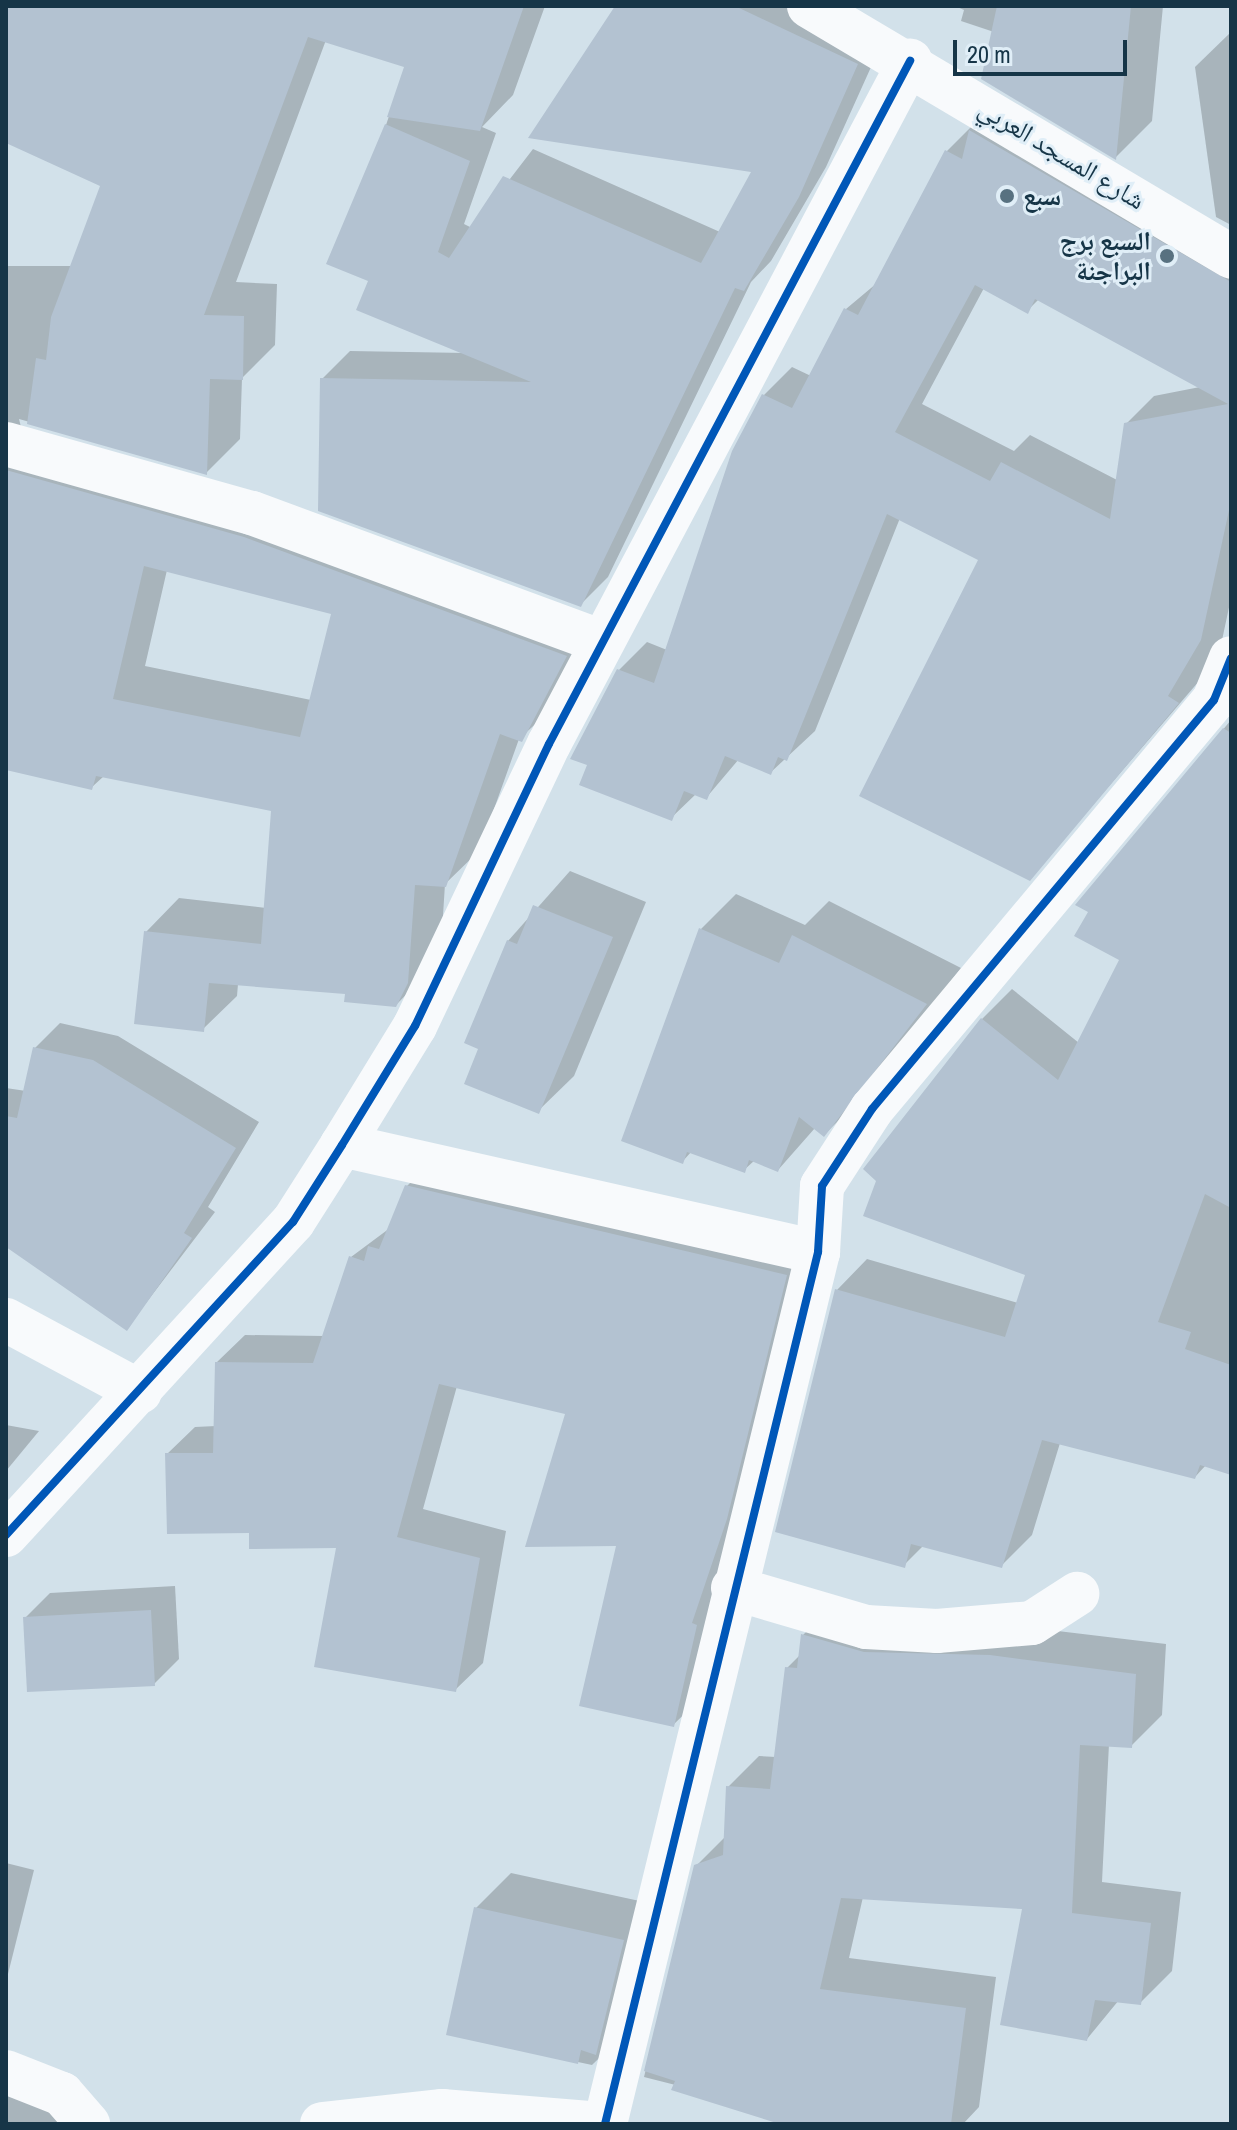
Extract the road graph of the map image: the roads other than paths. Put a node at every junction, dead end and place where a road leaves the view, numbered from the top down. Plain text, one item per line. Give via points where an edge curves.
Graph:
1 (809, 6) edge
2 (910, 61) junction
3 (1231, 257) edge
4 (6, 444) edge
5 (602, 642) junction
6 (1231, 658) edge
7 (342, 1145) junction
8 (818, 1252) junction
9 (6, 1320) edge
10 (140, 1392) junction
11 (6, 1535) edge
12 (733, 1588) junction
13 (1077, 1594) dead end
14 (6, 2072) edge
15 (88, 2124) edge
16 (322, 2124) edge
17 (605, 2124) edge

1 - 2 street, شارع المسجد العربي
2 - 3 street, شارع المسجد العربي
2 - 5 street
4 - 5 street via 252,513
5 - 7 street via 415,1026
6 - 8 street via 1214,700 872,1109 822,1186
7 - 8 street
7 - 10 street via 293,1222
8 - 12 street
9 - 10 street
10 - 11 street via 57,1472
12 - 13 street via 866,1627 937,1631 1032,1623
12 - 17 street
14 - 15 street via 62,2094
16 - 17 street via 442,2111

